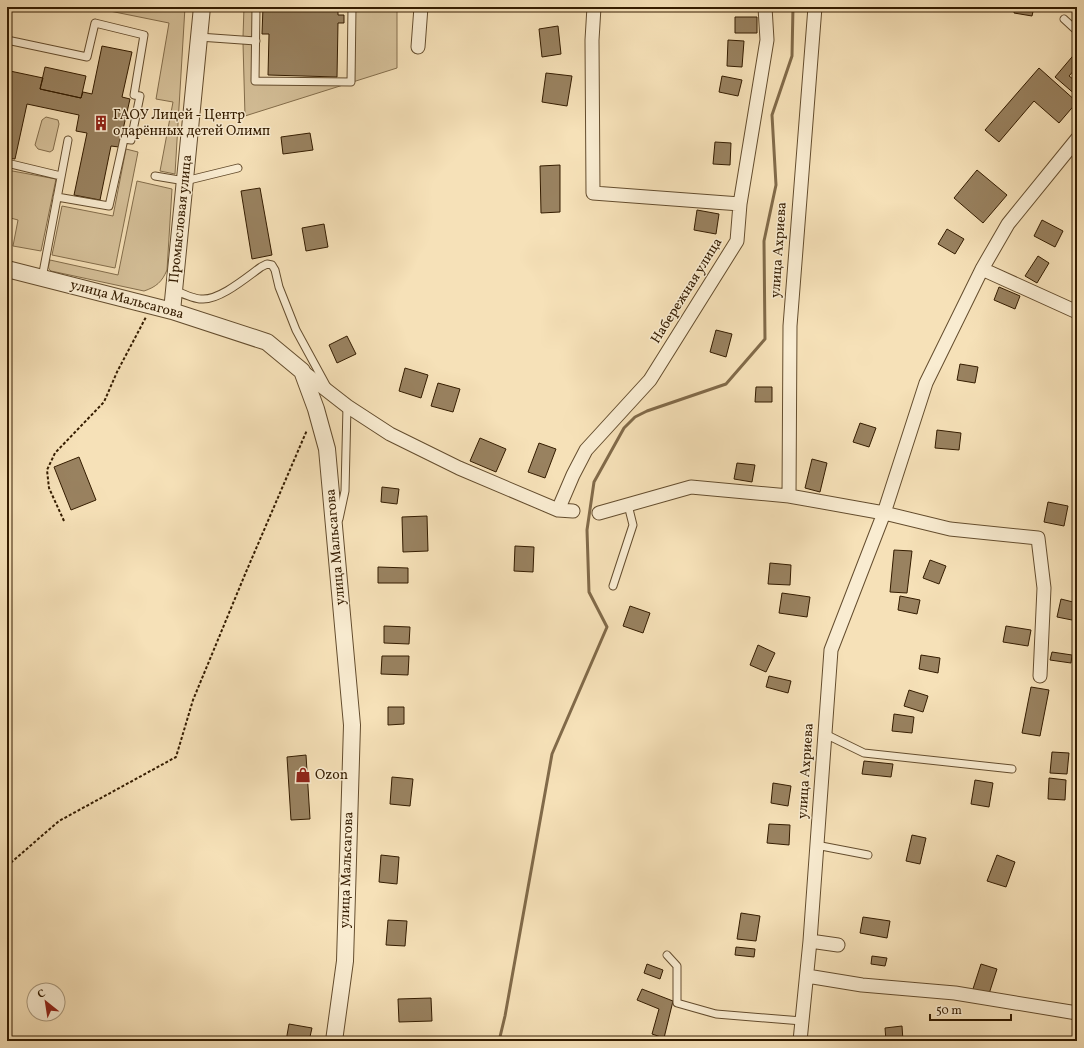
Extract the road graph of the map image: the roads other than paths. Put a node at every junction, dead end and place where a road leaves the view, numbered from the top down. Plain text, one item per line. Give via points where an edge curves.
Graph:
1 (202, 7) edge
2 (256, 7) edge
3 (352, 7) edge
4 (421, 7) edge
5 (594, 7) edge
6 (764, 7) edge
7 (815, 7) edge
8 (1064, 19) dead end
9 (1077, 31) edge
10 (199, 37) junction
11 (7, 40) edge
12 (256, 41) junction
13 (418, 47) dead end
14 (1077, 139) edge
15 (68, 140) dead end
16 (7, 163) edge
17 (238, 168) dead end
18 (61, 176) junction
19 (156, 176) dead end
20 (185, 181) junction
21 (57, 197) junction
22 (740, 204) junction
23 (7, 269) edge
24 (982, 269) junction
25 (42, 278) junction
26 (174, 290) junction
27 (172, 311) junction
28 (1077, 312) edge
29 (302, 371) junction
30 (330, 393) junction
31 (347, 406) junction
32 (789, 496) junction
33 (628, 505) junction
34 (558, 510) junction
35 (573, 511) dead end
36 (599, 513) dead end
37 (884, 513) junction
38 (335, 537) junction
39 (613, 586) dead end
40 (1040, 676) dead end
41 (825, 734) junction
42 (1012, 769) dead end
43 (816, 845) junction
44 (868, 855) dead end
45 (810, 941) junction
46 (838, 945) dead end
47 (667, 955) dead end
48 (807, 976) junction
49 (1077, 1013) edge
50 (802, 1021) junction
51 (334, 1041) edge
52 (800, 1041) edge

1 - 10 street, Промысловая улица
2 - 12 lane
3 - 12 lane via 351,82 255,81
4 - 13 street
5 - 22 street via 593,193
6 - 22 street, Набережная улица via 767,40
7 - 32 street, улица Ахриева via 790,326
8 - 9 lane
10 - 12 lane
10 - 20 street, Промысловая улица
11 - 21 lane via 87,57 95,23 144,35 134,95 140,96 131,140 124,139 109,206
14 - 24 street, улица Ахриева via 1008,224
15 - 18 lane
16 - 18 lane
17 - 20 lane
18 - 21 lane
19 - 20 lane
20 - 26 street, Промысловая улица
21 - 25 lane
22 - 34 street, Набережная улица via 737,241 650,380 586,450
23 - 25 street, улица Мальсагова
24 - 28 street
24 - 37 street, улица Ахриева via 926,383
25 - 27 street, улица Мальсагова
26 - 27 street, Промысловая улица
26 - 30 lane via 201,300 227,292 261,267 272,265 296,330
27 - 29 street, улица Мальсагова via 268,342
29 - 30 street
29 - 38 street, улица Мальсагова via 316,409 326,449
30 - 31 street
31 - 34 street via 390,434 452,465
31 - 38 lane via 345,491
32 - 33 street via 691,487
32 - 37 street
33 - 36 street
33 - 39 lane via 633,524
34 - 35 street
37 - 40 street via 950,529 1038,538 1044,588
37 - 41 street, улица Ахриева via 831,650
38 - 51 street, улица Мальсагова via 352,726 345,961
41 - 42 lane via 864,754
41 - 43 street, улица Ахриева
43 - 44 lane
43 - 45 street, улица Ахриева
45 - 46 street
45 - 48 street, улица Ахриева
47 - 50 lane via 677,966 677,1003 716,1014
48 - 49 street via 862,985 955,993
48 - 50 street, улица Ахриева
50 - 52 street, улица Ахриева

